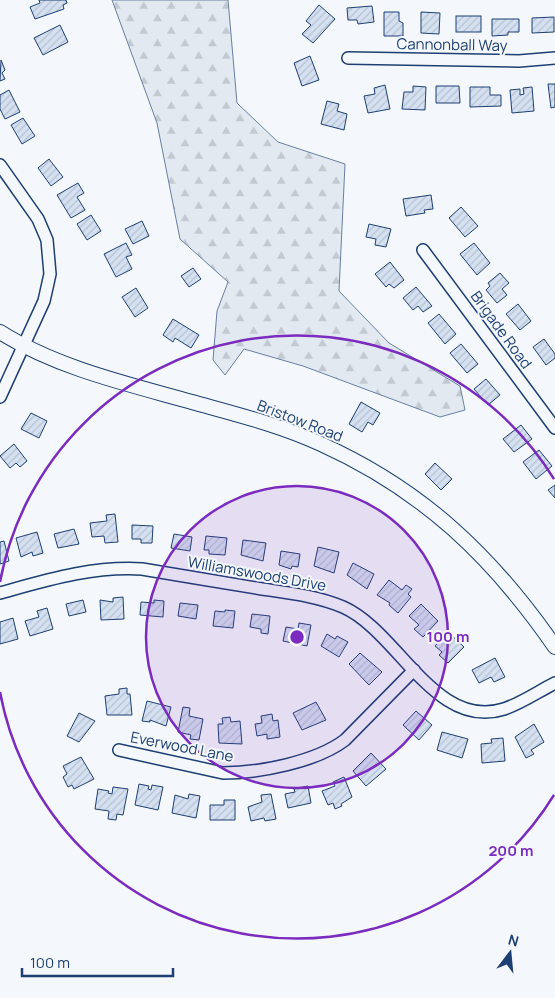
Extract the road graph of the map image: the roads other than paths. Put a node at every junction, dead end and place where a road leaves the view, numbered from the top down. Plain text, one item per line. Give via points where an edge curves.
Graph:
1 (348, 58) dead end
2 (555, 58) edge
3 (0, 165) edge
4 (423, 250) dead end
5 (0, 332) edge
6 (23, 345) junction
7 (0, 397) edge
8 (555, 428) edge
9 (0, 593) edge
10 (555, 647) edge
11 (414, 670) junction
12 (555, 683) edge
13 (118, 750) dead end

1 - 2 street, Cannonball Way via 518,61
3 - 6 street via 38,219 50,253 48,289
4 - 8 street, Brigade Road
5 - 6 main road, Bristow Road
6 - 7 street
6 - 10 main road, Bristow Road via 111,379 321,443 387,478 427,506 490,563
9 - 11 street, Williamswoods Drive via 81,571 123,568 316,598 344,608 373,626
11 - 12 street, Williamswoods Drive via 448,702 475,712 505,708
11 - 13 street, Everwood Lane via 345,740 308,760 223,773

